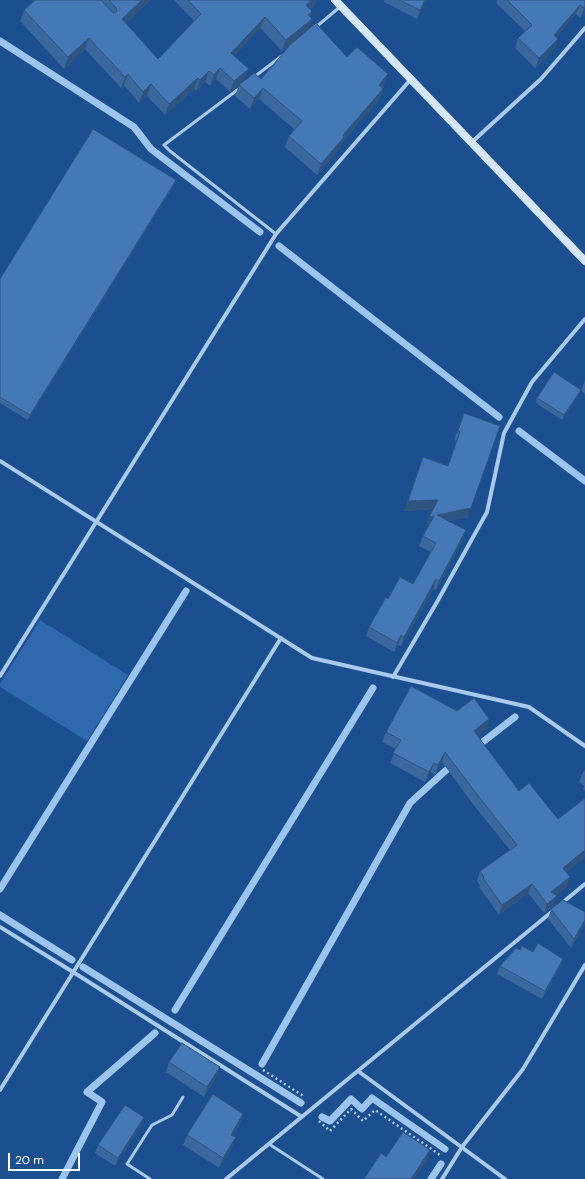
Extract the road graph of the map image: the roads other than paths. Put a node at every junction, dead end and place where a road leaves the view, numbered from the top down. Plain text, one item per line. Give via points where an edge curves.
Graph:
1 (338, 3) edge
2 (585, 28) edge
3 (313, 30) edge
4 (285, 53) edge
5 (412, 79) junction
6 (249, 80) edge
7 (243, 85) edge
8 (472, 142) junction
9 (276, 234) junction
10 (585, 261) edge
11 (585, 319) edge
12 (0, 461) edge
13 (96, 522) junction
14 (281, 638) junction
15 (0, 676) edge
16 (393, 677) junction
17 (585, 746) edge
18 (585, 884) edge
19 (0, 927) edge
20 (585, 965) edge
21 (74, 972) junction
22 (358, 1071) junction
23 (0, 1090) edge
24 (183, 1097) dead end
25 (302, 1117) junction
26 (269, 1144) junction
27 (462, 1147) junction
28 (150, 1179) edge
29 (226, 1179) edge
30 (322, 1179) edge
31 (442, 1179) edge
32 (505, 1179) edge

1 - 3 lane
1 - 5 street
2 - 8 street via 541,79
4 - 6 lane
5 - 8 street
5 - 9 street
7 - 9 lane via 164,145
8 - 10 street
9 - 13 street
11 - 16 street via 532,382 504,433 487,512
12 - 13 street
13 - 14 street
13 - 15 street
14 - 16 street via 312,658
14 - 21 street
16 - 17 street via 528,707
18 - 22 street
19 - 21 street
20 - 27 street via 523,1069
21 - 23 street
21 - 25 street
22 - 25 street
22 - 27 street
24 - 28 lane via 172,1115 152,1125 127,1164
25 - 26 street
26 - 29 street
26 - 30 lane
27 - 31 street
27 - 32 street

